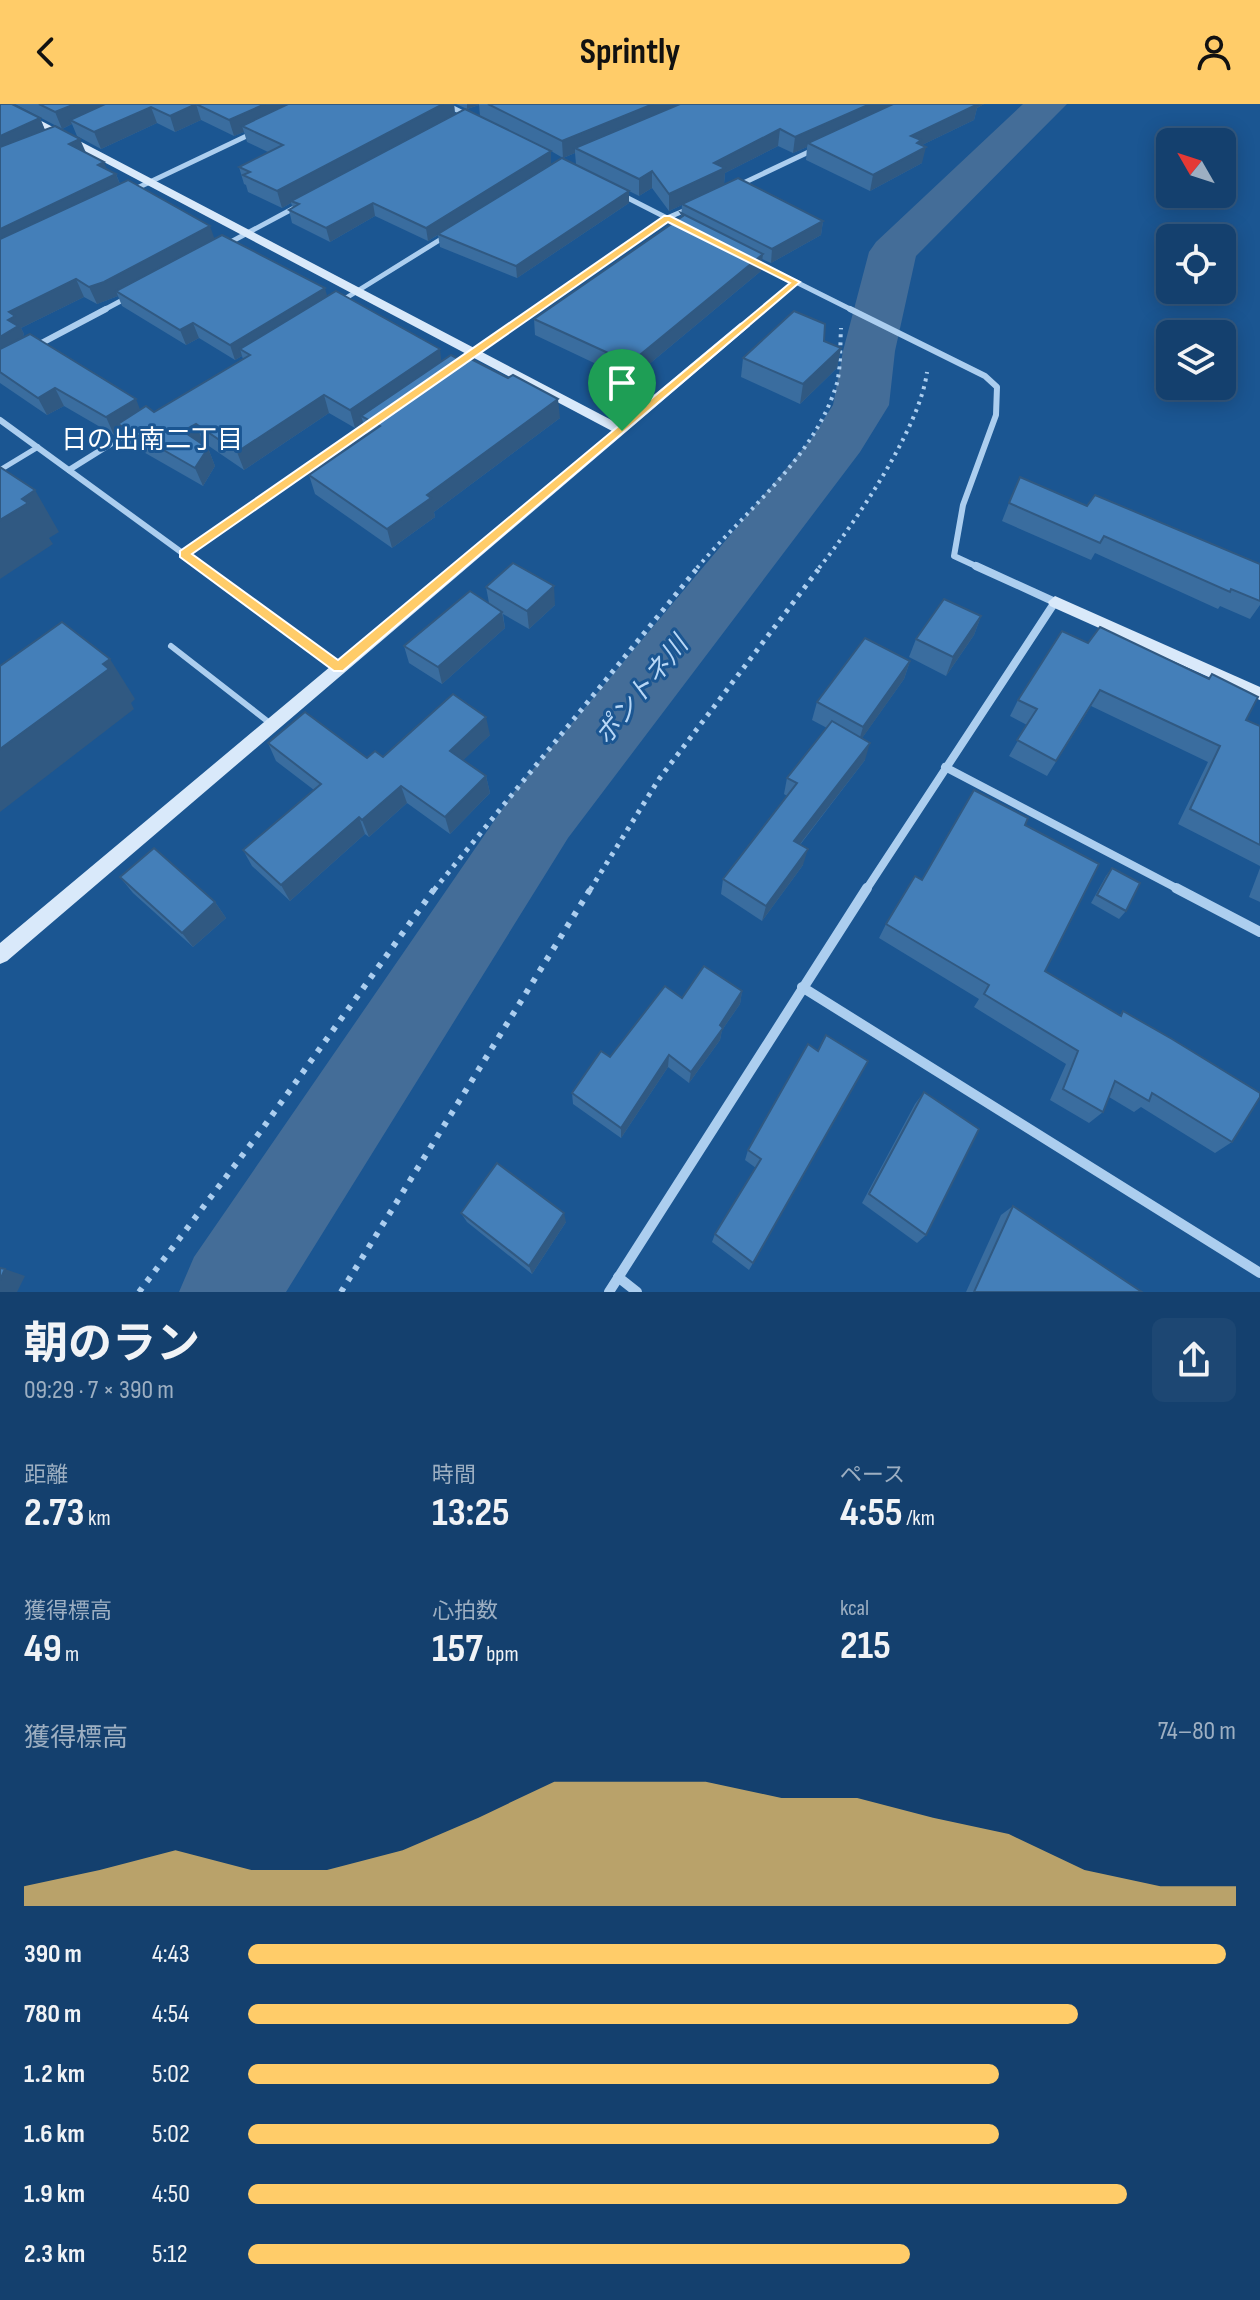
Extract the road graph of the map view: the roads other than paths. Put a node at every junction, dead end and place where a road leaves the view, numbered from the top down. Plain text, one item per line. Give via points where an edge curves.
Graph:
1 (2, 104) edge
2 (445, 104) edge
3 (482, 110) dead end
4 (467, 115) junction
5 (454, 122) edge
6 (481, 122) edge
7 (76, 129) edge
8 (259, 130) edge
9 (62, 136) junction
10 (49, 141) edge
11 (818, 147) edge
12 (151, 181) junction
13 (615, 191) edge
14 (722, 192) edge
15 (124, 195) edge
16 (303, 203) edge
17 (695, 205) edge
18 (667, 218) junction
19 (682, 225) edge
20 (460, 227) edge
21 (248, 233) junction
22 (220, 247) edge
23 (739, 254) edge
24 (796, 282) junction
25 (138, 291) edge
26 (357, 291) junction
27 (331, 307) edge
28 (744, 326) joint
29 (28, 350) edge
30 (473, 353) junction
31 (448, 370) edge
32 (0, 420) edge
33 (373, 423) edge
34 (135, 429) edge
35 (622, 431) junction
36 (38, 447) junction
37 (0, 470) edge
38 (69, 470) junction
39 (184, 554) junction
40 (1055, 602) junction
41 (171, 646) dead end
42 (338, 667) junction
43 (1260, 694) edge
44 (271, 724) junction
45 (945, 767) junction
46 (1260, 932) edge
47 (0, 955) edge
48 (802, 987) junction
49 (1260, 1273) edge
50 (618, 1277) junction
51 (609, 1292) edge
52 (637, 1292) edge

1 - 9 street
2 - 4 street
3 - 4 street
4 - 5 street
4 - 6 street
7 - 9 street
8 - 12 street
9 - 10 street
9 - 12 street
11 - 14 street
12 - 15 street
12 - 21 street
13 - 18 street
16 - 21 street
17 - 18 street
18 - 19 street
18 - 30 street
20 - 26 street
21 - 22 street
21 - 26 street
23 - 24 street
24 - 28 street
24 - 40 street via 930,347 997,387 996,415 963,505 954,556
25 - 29 street
26 - 27 street
26 - 30 street
28 - 35 street
30 - 31 street
30 - 35 street
32 - 36 street
33 - 39 street
34 - 38 street
35 - 42 street
36 - 37 lane
36 - 38 street
38 - 39 street
39 - 42 street
40 - 43 street
40 - 45 street
41 - 44 lane
42 - 44 street
44 - 47 street
45 - 46 street
45 - 48 street
48 - 49 street
48 - 50 street
50 - 51 street
50 - 52 street

